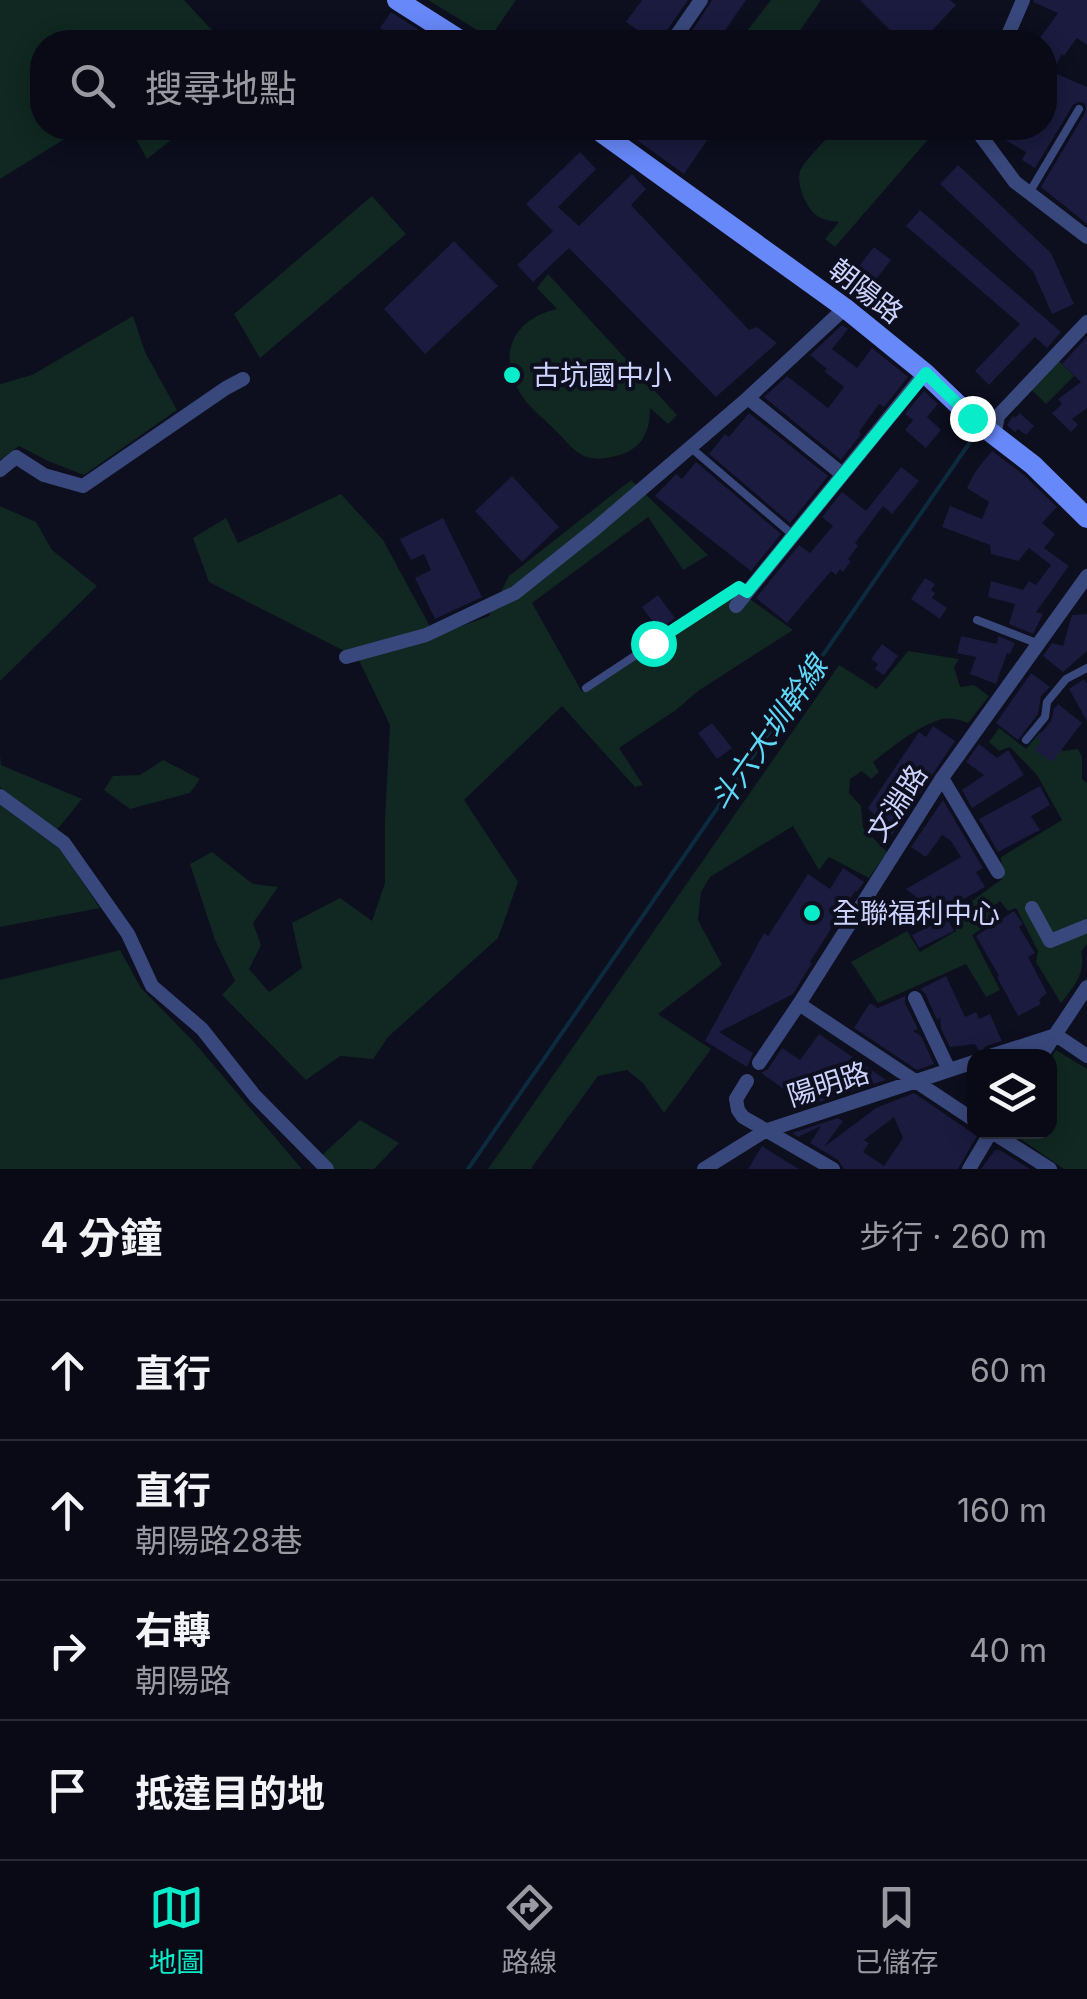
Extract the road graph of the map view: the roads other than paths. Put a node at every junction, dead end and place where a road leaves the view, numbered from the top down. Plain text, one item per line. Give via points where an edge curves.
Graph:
1 (397, 0) edge
2 (700, 0) edge
3 (1018, 2) edge
4 (444, 30) edge
5 (680, 30) edge
6 (1009, 30) edge
7 (1079, 109) dead end
8 (616, 140) edge
9 (984, 140) edge
10 (1029, 193) junction
11 (1087, 238) edge
12 (844, 308) junction
13 (1087, 322) edge
14 (926, 373) junction
15 (243, 379) dead end
16 (748, 398) junction
17 (994, 434) junction
18 (690, 447) junction
19 (0, 470) edge
20 (842, 474) junction
21 (1087, 518) edge
22 (793, 536) junction
23 (1087, 576) edge
24 (747, 592) junction
25 (736, 606) dead end
26 (977, 620) dead end
27 (1039, 644) junction
28 (346, 657) dead end
29 (1087, 668) edge
30 (586, 688) dead end
31 (1026, 740) dead end
32 (942, 778) junction
33 (0, 796) edge
34 (998, 872) dead end
35 (1032, 908) dead end
36 (1087, 926) edge
37 (1087, 987) edge
38 (915, 998) dead end
39 (799, 1004) junction
40 (1056, 1035) junction
41 (1012, 1049) edge
42 (1046, 1049) edge
43 (1087, 1056) edge
44 (759, 1063) dead end
45 (967, 1064) edge
46 (949, 1070) junction
47 (747, 1082) dead end
48 (915, 1082) junction
49 (967, 1115) edge
50 (765, 1130) junction
51 (988, 1139) edge
52 (1003, 1139) edge
53 (327, 1169) edge
54 (704, 1169) edge
55 (833, 1169) edge
56 (969, 1169) edge
57 (1050, 1169) edge

1 - 4 main road
2 - 5 street
3 - 6 street
7 - 10 lane
8 - 12 main road, 朝陽路
9 - 10 street
10 - 11 street
12 - 14 main road, 朝陽路
12 - 16 street
13 - 17 street via 998,416
14 - 17 main road, 朝陽路
14 - 20 street
15 - 19 street via 83,486 16,458
16 - 18 street
16 - 20 street
17 - 21 main road, 朝陽路
18 - 22 lane
18 - 28 street via 515,593 426,636
20 - 22 street
22 - 24 street
23 - 27 street, 文淵路
24 - 25 street
24 - 30 lane via 739,587
26 - 27 lane
27 - 32 street, 文淵路
29 - 31 lane via 1066,679
32 - 34 street
32 - 39 street, 文淵路
33 - 53 street via 64,844 128,934 152,986 202,1029
35 - 36 street via 1050,941
37 - 40 street
38 - 46 street
39 - 44 street, 文淵路
39 - 48 street
40 - 41 street
40 - 42 street
40 - 43 street
45 - 46 street, 陽明路
46 - 48 street, 陽明路
47 - 50 street via 736,1099 738,1110
48 - 49 street
48 - 50 street, 陽明路
50 - 54 street, 陽明路
50 - 55 street
51 - 56 street
52 - 57 street

